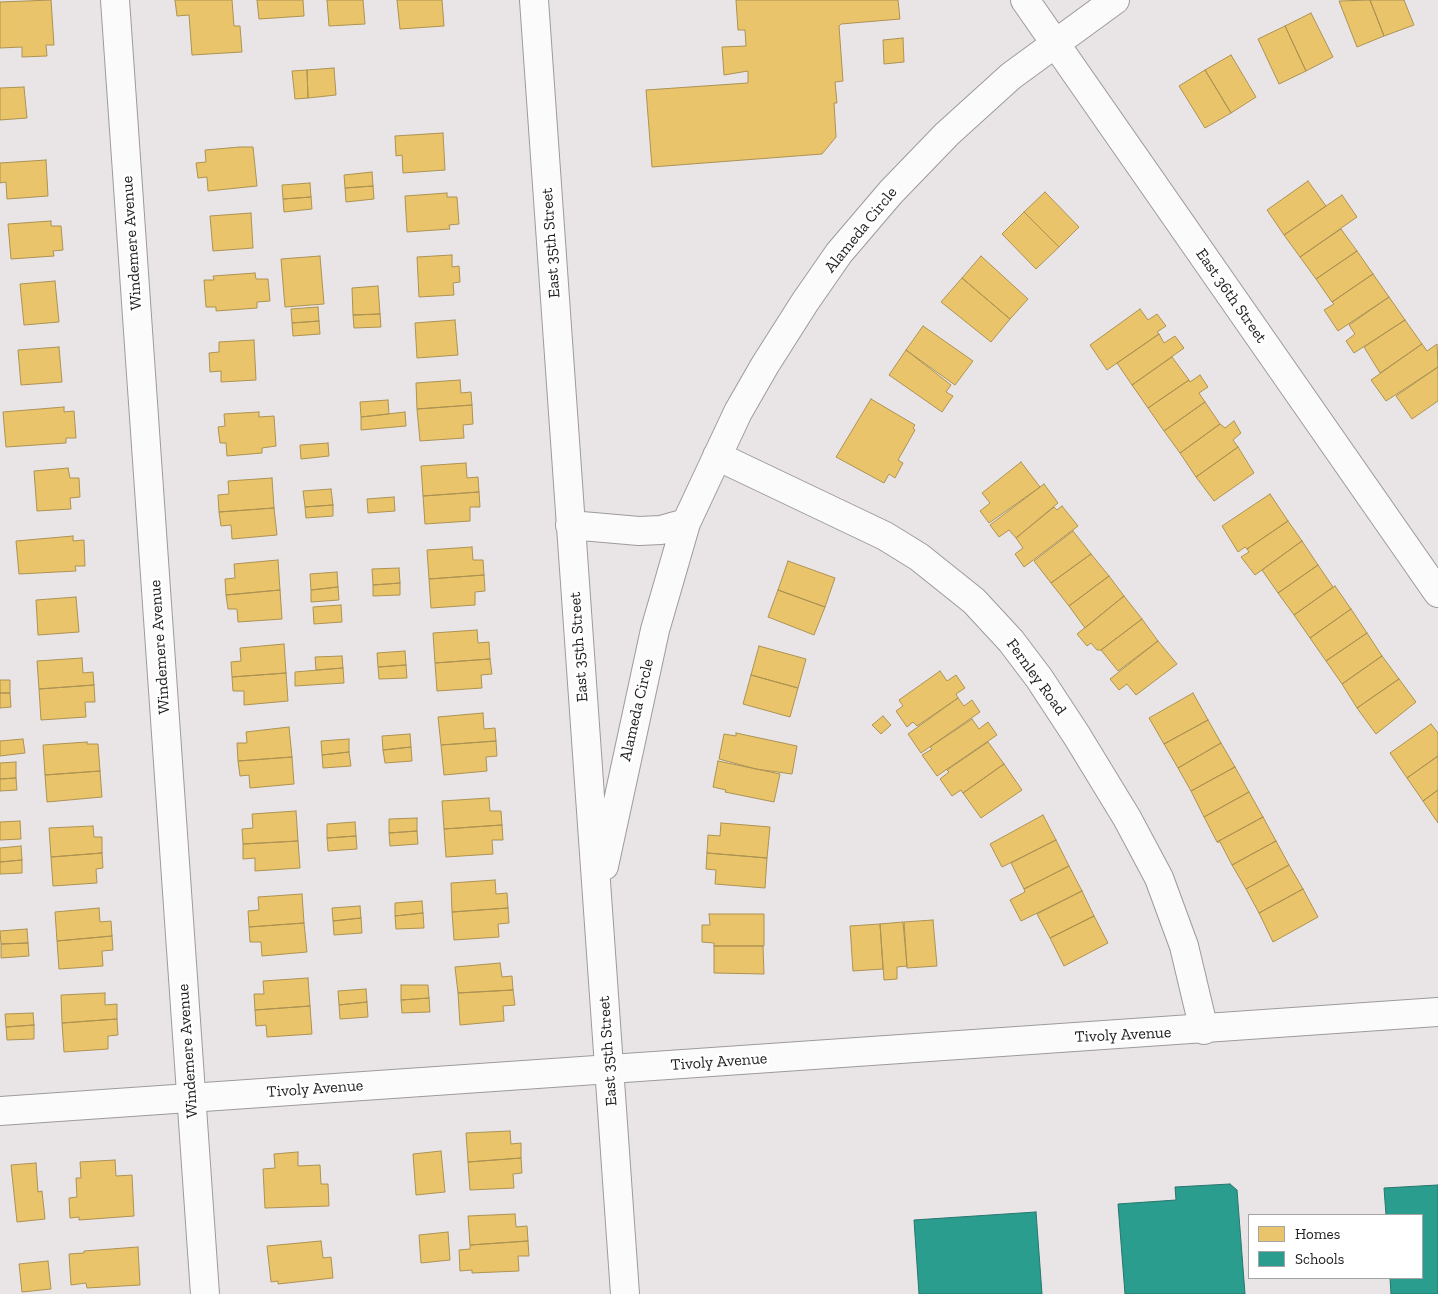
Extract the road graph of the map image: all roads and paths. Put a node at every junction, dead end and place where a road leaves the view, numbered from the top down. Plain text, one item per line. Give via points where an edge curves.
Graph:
1 (115, 0) edge
2 (534, 0) edge
3 (1025, 0) edge
4 (1114, 0) edge
5 (1054, 42) junction
6 (717, 456) junction
7 (686, 523) junction
8 (570, 525) junction
9 (1438, 593) edge
10 (597, 900) junction
11 (1438, 1012) edge
12 (1204, 1030) junction
13 (609, 1069) junction
14 (192, 1098) junction
15 (0, 1111) edge
16 (205, 1294) edge
17 (625, 1294) edge

1 - 14 street, Windemere Avenue
2 - 8 street, East 35th Street
3 - 5 street, East 36th Street
4 - 5 street, Alameda Circle
5 - 6 street, Alameda Circle via 1010,76 946,134 840,253 765,365
5 - 9 street, East 36th Street
6 - 7 street, Alameda Circle
6 - 12 street, Fernley Road via 885,536 919,558 974,602 1011,641 1077,736 1128,818 1159,878 1184,946
7 - 8 street via 661,530 639,531
7 - 10 street, Alameda Circle via 655,630
8 - 10 street, East 35th Street
10 - 13 street, East 35th Street
11 - 12 street, Tivoly Avenue
12 - 13 street, Tivoly Avenue
13 - 14 street, Tivoly Avenue
13 - 17 street, East 35th Street
14 - 15 street, Tivoly Avenue
14 - 16 street, Windemere Avenue

